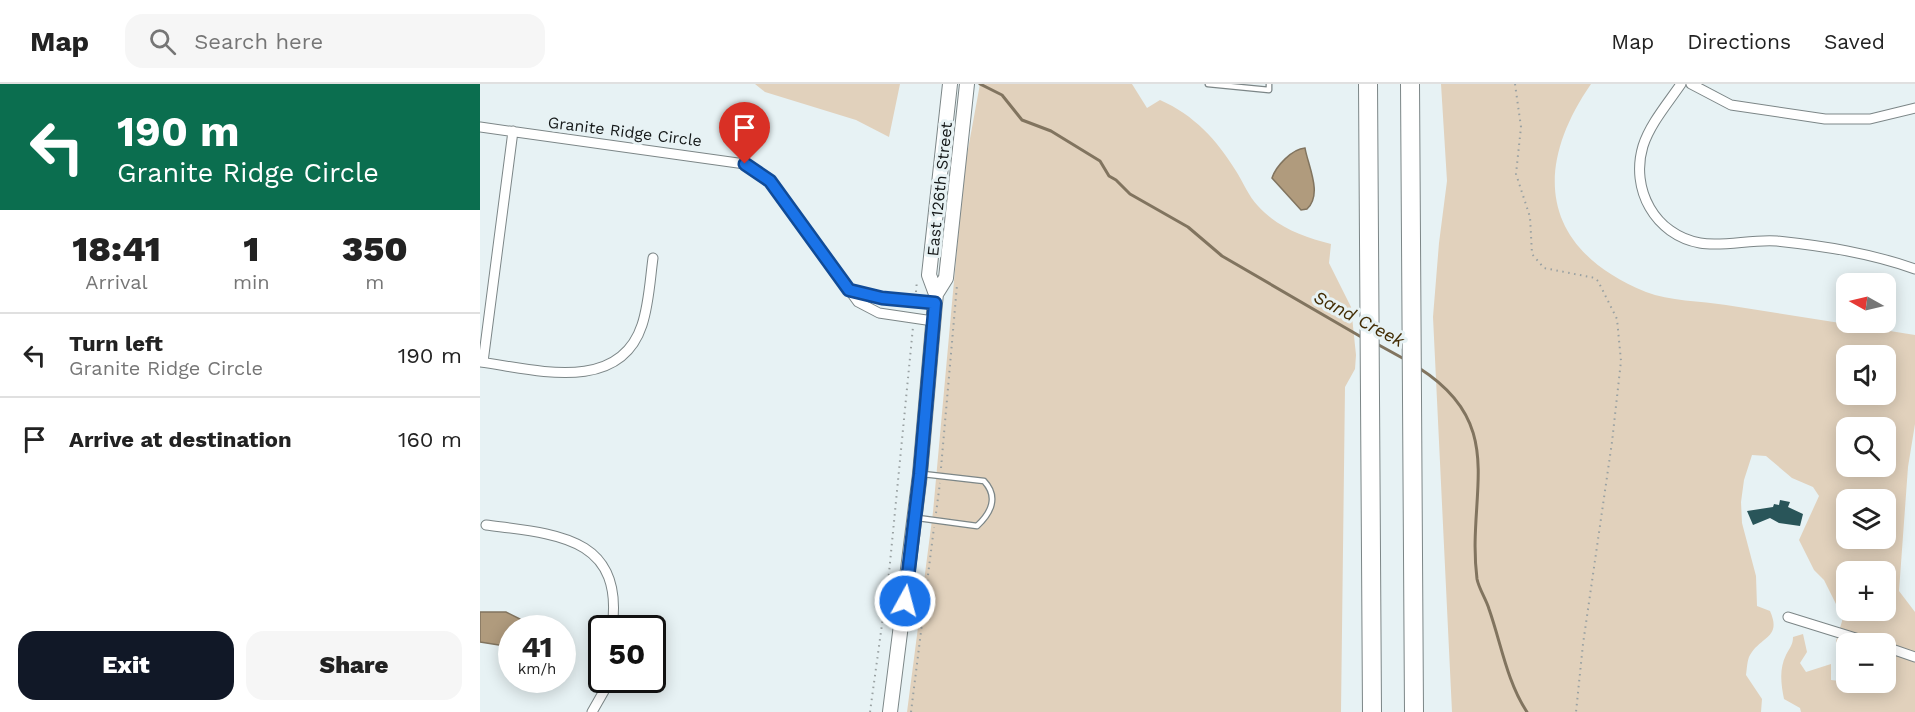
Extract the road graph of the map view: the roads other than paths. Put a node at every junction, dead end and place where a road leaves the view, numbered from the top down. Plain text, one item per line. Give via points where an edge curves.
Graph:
1 (950, 84) edge
2 (967, 84) edge
3 (1209, 84) edge
4 (1269, 84) edge
5 (1368, 84) edge
6 (1410, 84) edge
7 (1681, 84) edge
8 (1691, 84) edge
9 (1915, 108) edge
10 (480, 127) edge
11 (513, 131) junction
12 (653, 258) dead end
13 (1915, 269) edge
14 (849, 290) junction
15 (935, 299) junction
16 (933, 321) junction
17 (481, 362) edge
18 (920, 474) junction
19 (915, 518) junction
20 (486, 525) dead end
21 (614, 615) edge
22 (1788, 617) dead end
23 (1840, 633) edge
24 (1896, 650) edge
25 (1915, 657) edge
26 (603, 693) edge
27 (592, 712) edge
28 (891, 712) edge
29 (1372, 712) edge
30 (1414, 712) edge

1 - 15 main road, East 126th Street via 929,275
2 - 15 main road, East 126th Street via 946,278
3 - 4 lane via 1269,90
5 - 29 highway
6 - 30 highway
7 - 13 street via 1647,136 1639,168 1645,199 1665,227 1702,243 1785,242 1863,253
8 - 9 street via 1731,105 1825,119 1870,119
10 - 11 street, Granite Ridge Circle
11 - 14 street, Granite Ridge Circle via 745,164 770,181
11 - 17 street
12 - 17 street via 642,328 630,348 613,362 594,371 574,374
14 - 15 street via 915,301
14 - 16 street, Granite Ridge Circle via 869,309
15 - 16 main road, East 126th Street
16 - 18 main road, East 126th Street
18 - 19 main road, East 126th Street
18 - 19 lane via 984,481 990,487 993,502 977,526
19 - 28 main road, East 126th Street
20 - 21 street via 556,534 587,549 601,563 609,579
22 - 23 street
24 - 25 street
26 - 27 street

